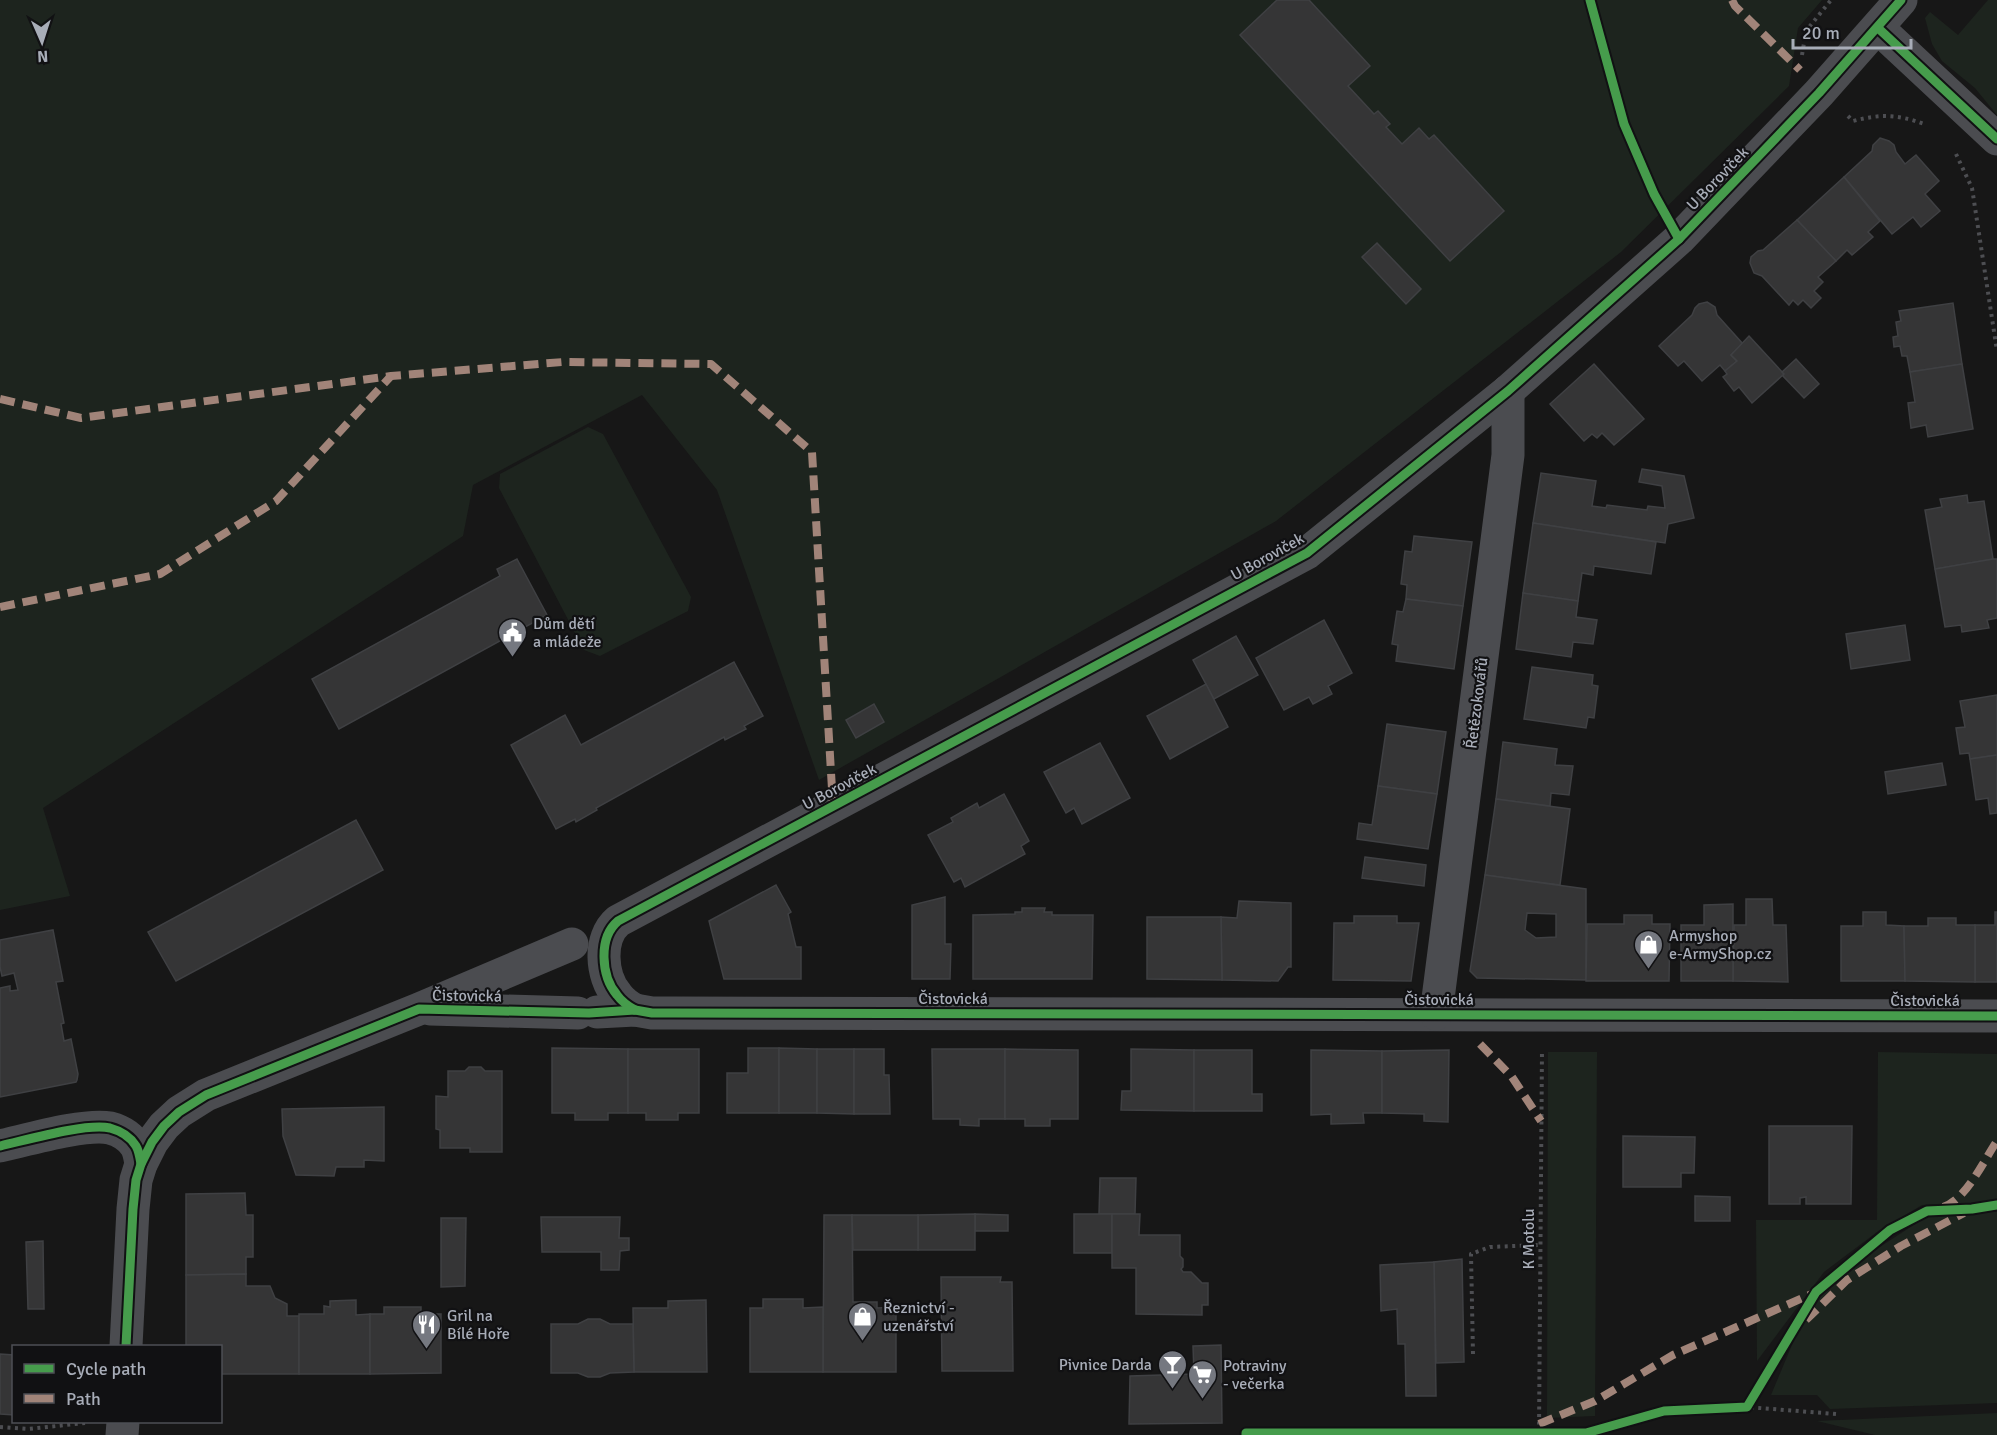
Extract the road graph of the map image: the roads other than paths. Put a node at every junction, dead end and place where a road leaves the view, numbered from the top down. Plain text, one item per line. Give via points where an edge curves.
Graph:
1 (1900, 0) edge
2 (1878, 27) junction
3 (1997, 139) edge
4 (1508, 391) junction
5 (572, 944) dead end
6 (419, 1009) junction
7 (635, 1010) junction
8 (1436, 1014) junction
9 (1997, 1016) edge
10 (0, 1146) edge
11 (141, 1164) junction
12 (126, 1345) edge

1 - 2 street, U Boroviček
2 - 3 street
2 - 4 street, U Boroviček via 1679,239
4 - 7 street, U Boroviček via 1307,553 618,921 606,939 605,966 615,993
4 - 8 street, Řetězokovářů via 1508,455
5 - 6 street
6 - 7 street, Čistovická via 587,1013
6 - 11 street, Čistovická via 206,1095 164,1126
7 - 8 street, Čistovická
8 - 9 street, Čistovická
10 - 11 street via 108,1128 129,1137 138,1147
11 - 12 street, Čistovická via 133,1209

